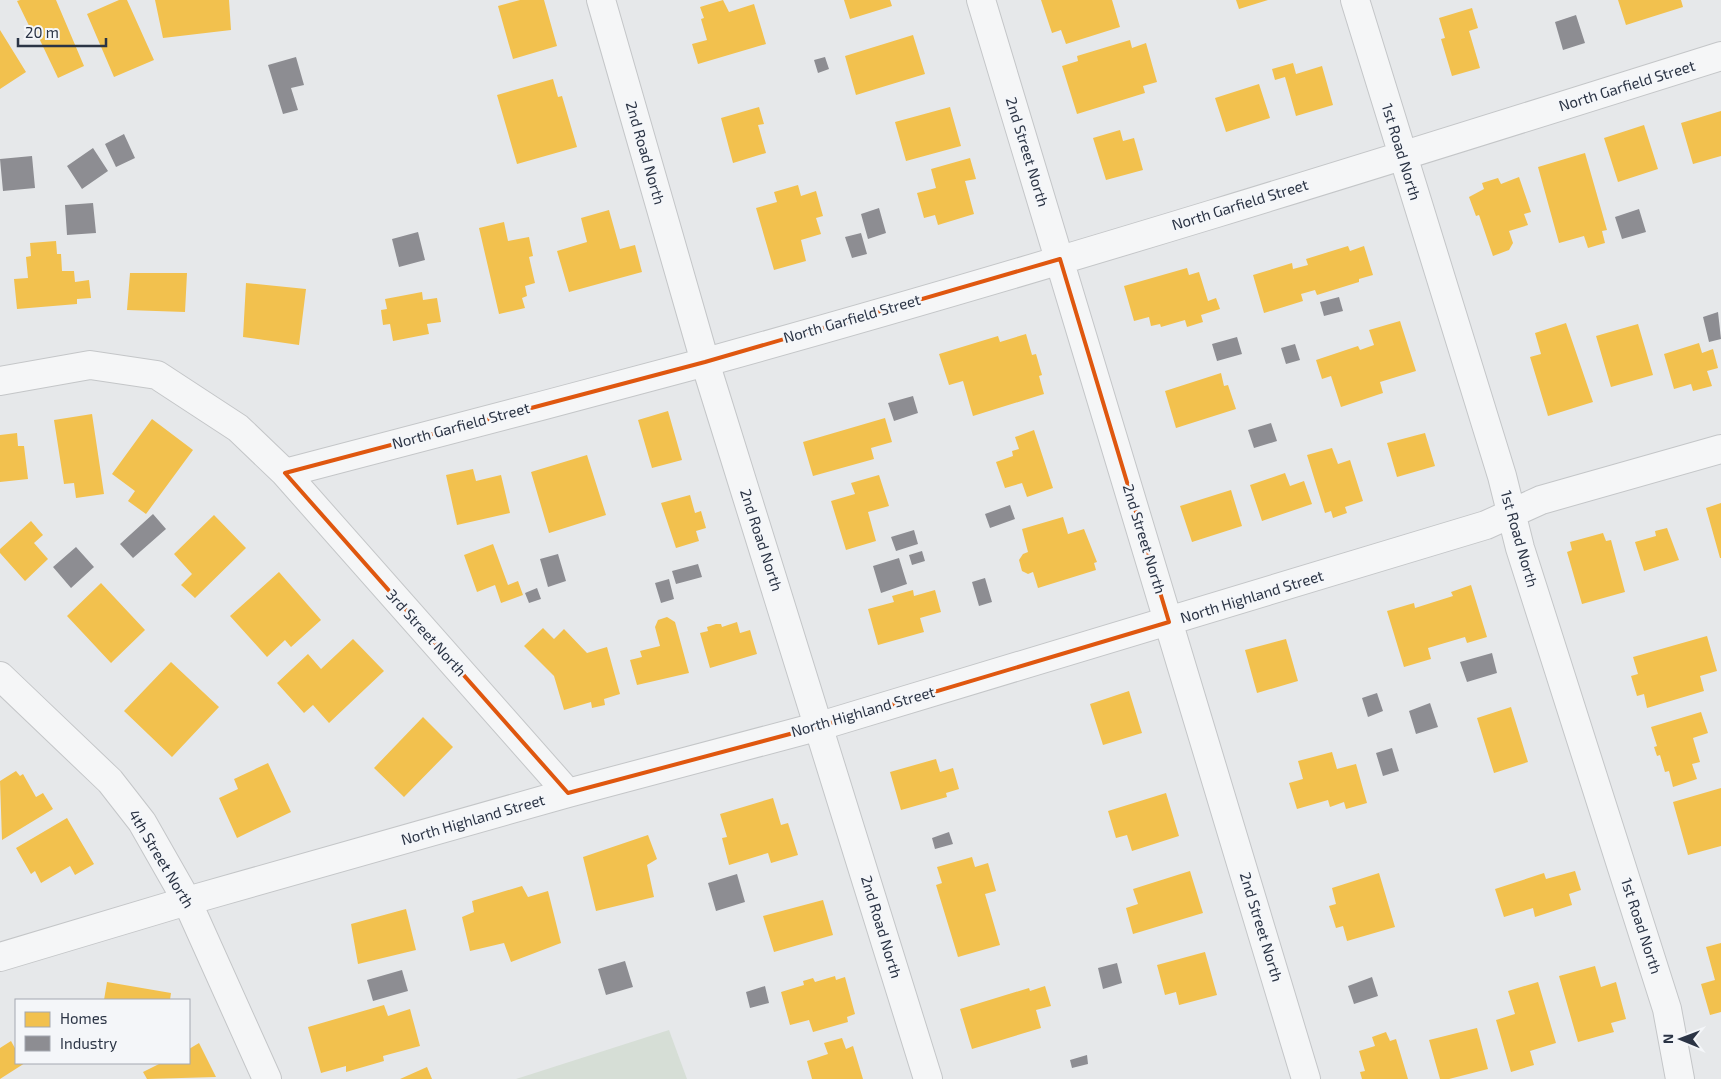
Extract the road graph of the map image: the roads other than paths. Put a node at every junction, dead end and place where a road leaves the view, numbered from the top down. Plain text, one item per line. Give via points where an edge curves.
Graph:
1 (601, 0) edge
2 (980, 0) edge
3 (1355, 0) edge
4 (1721, 56) edge
5 (1402, 157) junction
6 (1060, 259) junction
7 (705, 362) junction
8 (0, 381) edge
9 (1721, 450) edge
10 (285, 473) junction
11 (1511, 514) junction
12 (1169, 622) junction
13 (0, 676) edge
14 (820, 726) junction
15 (568, 793) junction
16 (187, 900) junction
17 (0, 957) edge
18 (267, 1079) edge
19 (928, 1079) edge
20 (1306, 1079) edge
21 (1680, 1079) edge

1 - 7 street, 2nd Road North
2 - 6 street, 2nd Street North
3 - 5 street, 1st Road North
4 - 5 street, North Garfield Street
5 - 6 street, North Garfield Street
5 - 11 street, 1st Road North
6 - 7 street, North Garfield Street
6 - 12 street, 2nd Street North
7 - 10 street, North Garfield Street
7 - 14 street, 2nd Road North
8 - 10 street via 90,365 157,376 238,428
9 - 11 street, North Highland Street via 1541,500
10 - 15 street, 3rd Street North
11 - 12 street, North Highland Street via 1486,525
11 - 21 street, 1st Road North via 1667,1009
12 - 14 street, North Highland Street
12 - 20 street, 2nd Street North
13 - 16 street, 4th Street North via 110,781 142,822
14 - 15 street, North Highland Street
14 - 19 street, 2nd Road North
15 - 16 street, North Highland Street
16 - 17 street, North Highland Street
16 - 18 street, 4th Street North

